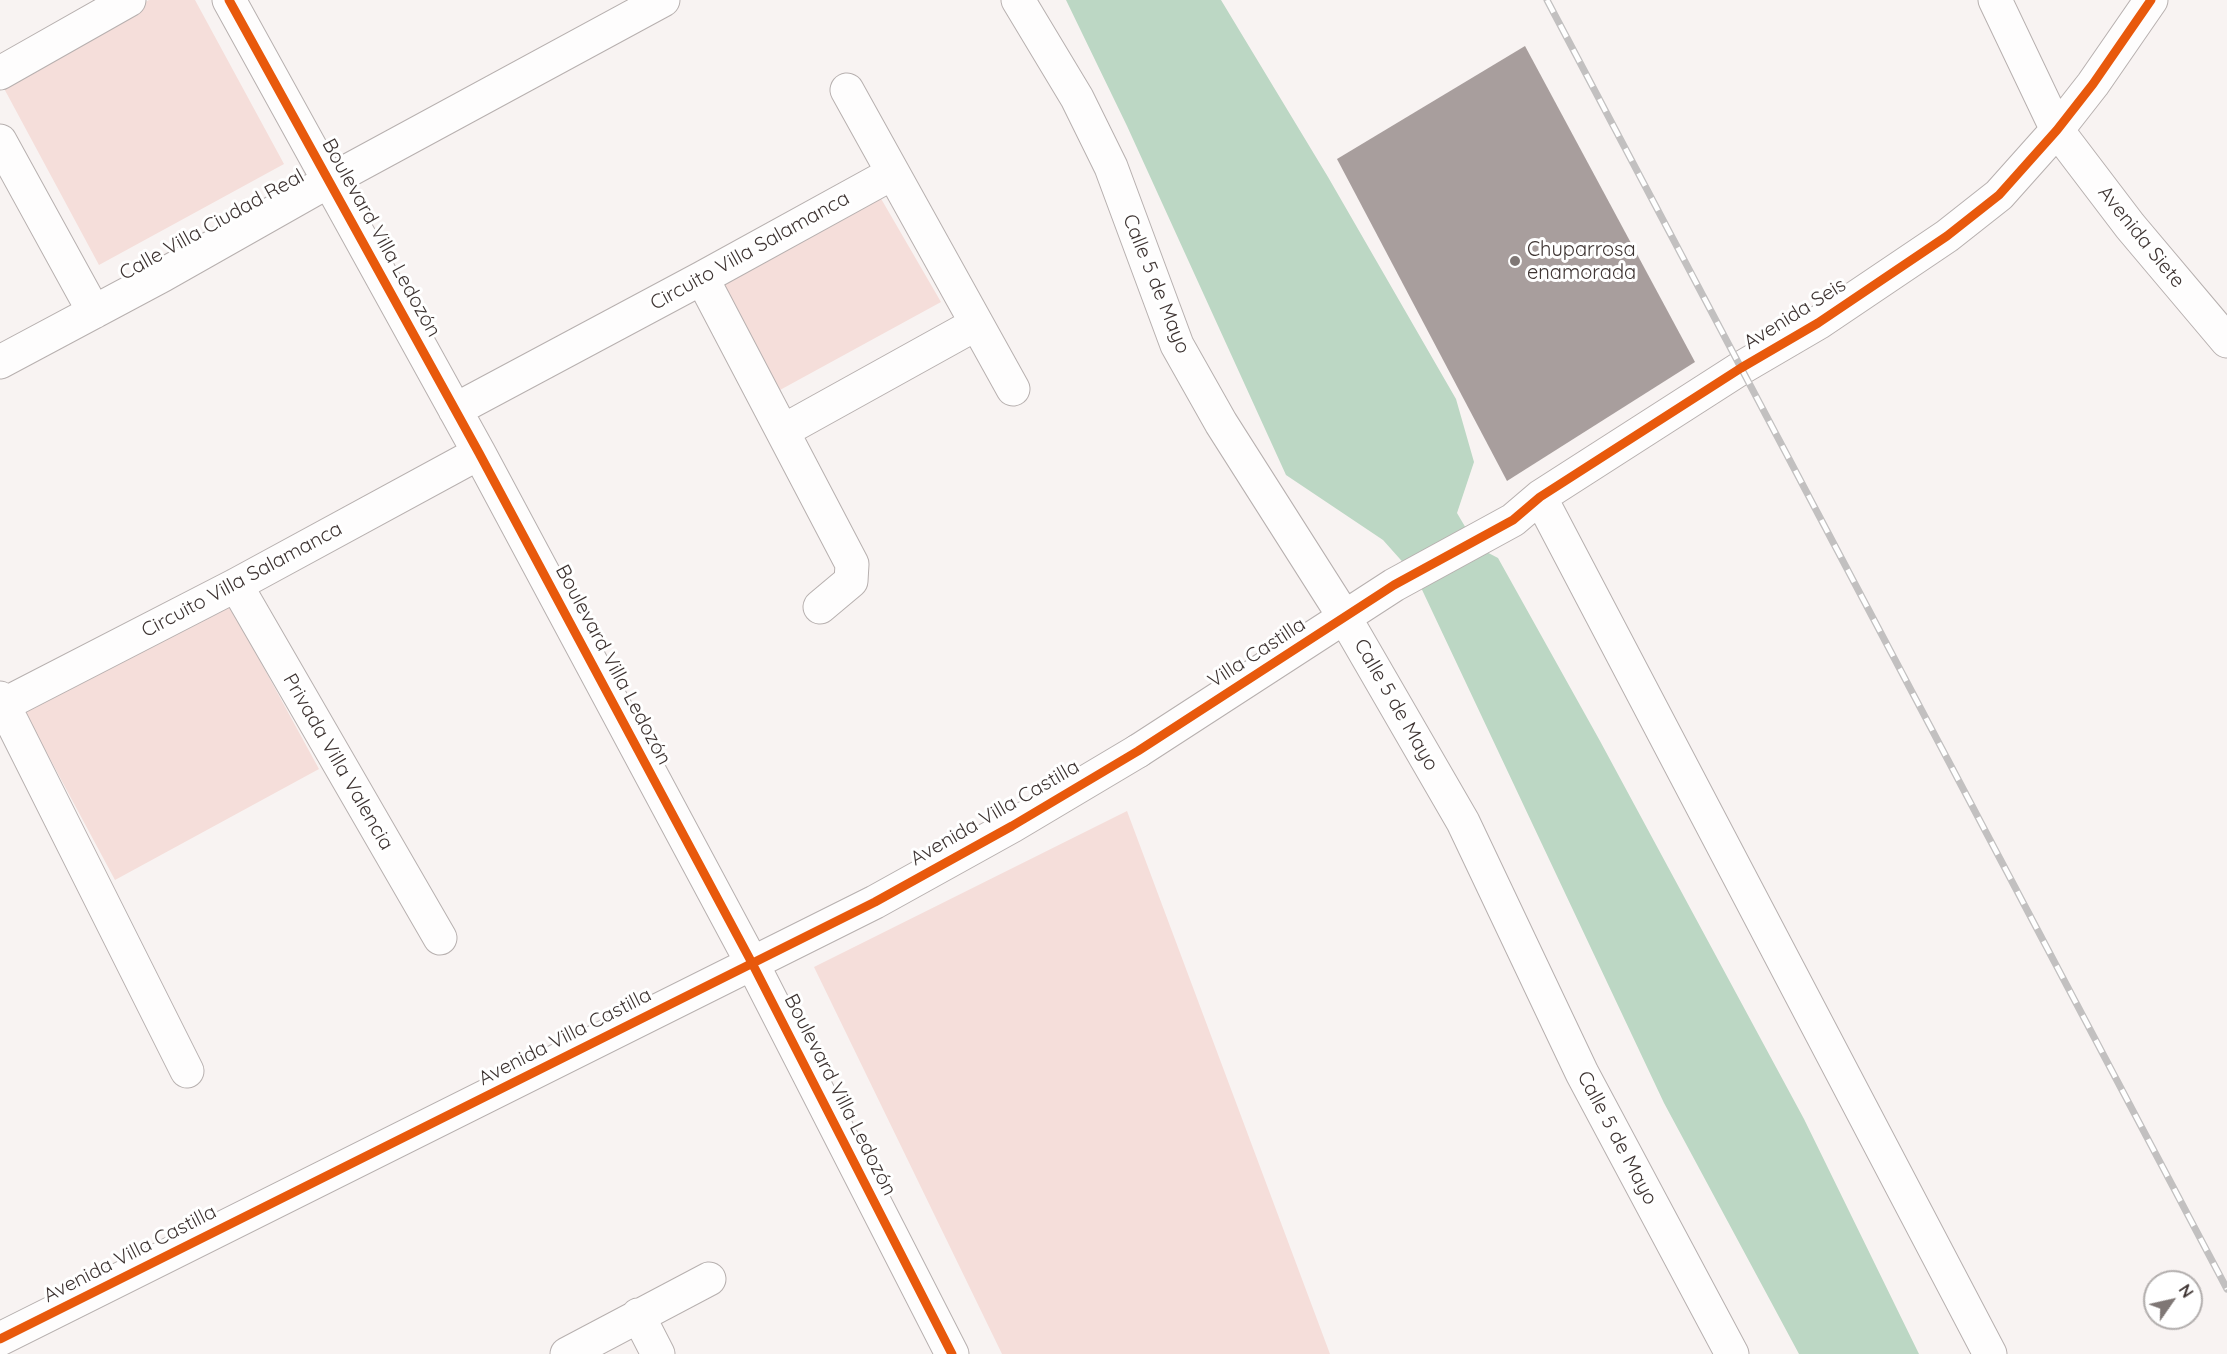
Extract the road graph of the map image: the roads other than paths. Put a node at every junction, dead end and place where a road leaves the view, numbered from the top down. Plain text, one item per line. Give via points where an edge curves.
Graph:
1 (129, 0) edge
2 (230, 0) edge
3 (663, 0) edge
4 (1018, 0) edge
5 (1995, 0) edge
6 (2151, 0) edge
7 (0, 73) edge
8 (847, 90) dead end
9 (2057, 130) junction
10 (0, 141) edge
11 (893, 173) junction
12 (329, 181) junction
13 (702, 278) junction
14 (94, 312) junction
15 (976, 324) junction
16 (2227, 341) edge
17 (0, 362) edge
18 (1013, 389) dead end
19 (455, 410) junction
20 (783, 431) junction
21 (478, 453) junction
22 (1540, 497) junction
23 (236, 585) junction
24 (1394, 585) joint
25 (820, 607) dead end
26 (1345, 618) junction
27 (2, 701) edge
28 (1138, 751) joint
29 (440, 938) dead end
30 (752, 963) junction
31 (187, 1071) dead end
32 (709, 1279) dead end
33 (638, 1315) junction
34 (3, 1329) edge
35 (567, 1354) edge
36 (657, 1354) edge
37 (952, 1354) edge
38 (1732, 1354) edge
39 (1990, 1354) edge

1 - 7 street
2 - 12 street, Boulevard Villa Ledozón
3 - 12 street, Calle Villa Ciudad Real
4 - 26 street, Calle 5 de Mayo via 1077,98 1111,167 1178,345 1221,423
5 - 9 street, Avenida Siete
6 - 9 street, Avenida Seis
8 - 11 street
9 - 16 street, Avenida Siete via 2130,226
9 - 22 street, Avenida Seis via 1999,195 1947,236 1818,323
10 - 14 street
11 - 13 street, Circuito Villa Salamanca
11 - 15 street
12 - 14 street, Calle Villa Ciudad Real
12 - 19 street, Boulevard Villa Ledozón
13 - 19 street, Circuito Villa Salamanca
13 - 20 street
14 - 17 street, Calle Villa Ciudad Real
15 - 18 street
15 - 20 street
19 - 21 street, Boulevard Villa Ledozón
20 - 25 street via 852,564 851,582
21 - 23 street, Circuito Villa Salamanca
21 - 30 street, Boulevard Villa Ledozón
22 - 24 street, Avenida Seis via 1513,520
22 - 39 street
23 - 27 street, Circuito Villa Salamanca
23 - 29 street, Privada Villa Valencia
24 - 26 street, Villa Castilla
26 - 28 street, Villa Castilla
26 - 38 street, Calle 5 de Mayo via 1463,822 1582,1073
27 - 31 street
28 - 30 street, Avenida Villa Castilla via 875,902
30 - 34 street, Avenida Villa Castilla
30 - 37 street, Boulevard Villa Ledozón
32 - 33 street
33 - 35 street
33 - 36 street

